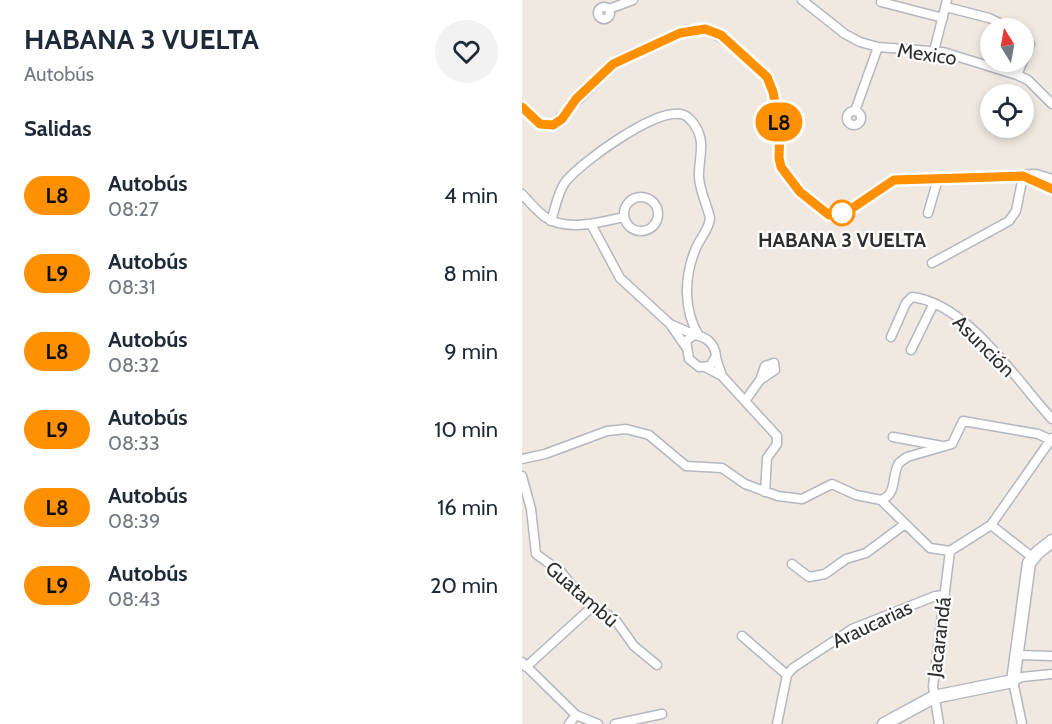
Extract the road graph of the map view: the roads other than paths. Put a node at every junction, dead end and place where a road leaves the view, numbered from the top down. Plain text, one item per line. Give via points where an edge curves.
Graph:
1 (633, 0) edge
2 (802, 0) edge
3 (881, 2) dead end
4 (947, 3) edge
5 (609, 9) dead end
6 (943, 18) junction
7 (989, 18) edge
8 (878, 47) junction
9 (934, 51) junction
10 (1018, 72) edge
11 (1017, 75) junction
12 (1052, 104) edge
13 (522, 107) edge
14 (855, 111) dead end
15 (1023, 176) junction
16 (938, 179) junction
17 (1052, 179) edge
18 (1052, 189) edge
19 (522, 194) edge
20 (928, 213) dead end
21 (624, 217) junction
22 (551, 221) junction
23 (591, 224) junction
24 (932, 263) dead end
25 (933, 305) junction
26 (692, 319) junction
27 (670, 324) junction
28 (683, 331) junction
29 (698, 335) junction
30 (891, 337) dead end
31 (686, 347) junction
32 (910, 350) dead end
33 (716, 358) junction
34 (705, 367) junction
35 (722, 376) junction
36 (760, 380) dead end
37 (745, 401) junction
38 (1052, 418) edge
39 (893, 437) dead end
40 (1051, 439) edge
41 (945, 447) junction
42 (522, 459) edge
43 (522, 476) edge
44 (765, 492) junction
45 (881, 500) junction
46 (905, 524) junction
47 (991, 525) junction
48 (1052, 541) edge
49 (950, 550) junction
50 (1032, 558) junction
51 (792, 564) dead end
52 (945, 595) junction
53 (592, 608) junction
54 (742, 636) dead end
55 (1018, 655) junction
56 (1052, 656) edge
57 (524, 664) edge
58 (657, 665) dead end
59 (1052, 674) edge
60 (787, 675) junction
61 (1013, 681) junction
62 (934, 697) junction
63 (662, 714) dead end
64 (576, 715) junction
65 (569, 724) edge
66 (598, 724) edge
67 (615, 724) edge
68 (777, 724) edge
69 (884, 724) edge
70 (939, 724) edge
71 (1022, 724) edge

1 - 5 street
2 - 8 street, Mexico via 850,37
3 - 6 street
4 - 6 street
4 - 7 street
6 - 9 street
8 - 9 street, Mexico
8 - 14 street
9 - 11 street, Mexico
10 - 11 street
11 - 12 street, Mexico via 1028,80
13 - 16 street via 540,124 553,125 613,64 680,33 705,29 721,35 767,77 780,127 781,167 791,182 824,212 835,215 851,209 894,180
15 - 16 street
15 - 17 street via 1036,174
15 - 18 street
15 - 24 street via 1010,221
16 - 20 street
19 - 22 street
21 - 21 street via 633,230 644,231 657,221 658,210 646,197 634,198 626,205
21 - 23 street
22 - 23 street
22 - 26 street via 566,181 615,141 634,128 672,115 684,115 693,123 702,143 699,181 710,218 694,253 686,291
23 - 27 street via 620,279
25 - 30 street, Asunción via 916,298 909,300
25 - 32 street
25 - 38 street, Asunción via 951,313 982,338
26 - 28 street
26 - 29 street
27 - 28 street
27 - 31 street
28 - 29 street
29 - 31 street via 688,338
29 - 33 street via 714,348
31 - 34 street via 691,362
33 - 34 street
33 - 35 street
34 - 35 street
35 - 37 street
36 - 37 street
37 - 44 street via 777,436 777,444 767,458
39 - 41 street
40 - 41 street via 968,421 961,423 955,441
40 - 47 street
41 - 45 street via 902,459 896,467 890,494
42 - 44 street via 607,431 635,429 649,435 686,466 722,468
43 - 53 street, Guatambú via 531,509 536,554 561,572
44 - 45 street via 802,499 832,484 856,495
45 - 46 street
46 - 49 street via 930,548
46 - 51 street via 866,553 846,559 820,576 809,577
47 - 49 street
47 - 50 street
48 - 50 main road
49 - 52 street, Jacarandá
50 - 55 main road
52 - 60 street, Araucarias via 938,594 852,629
52 - 62 street, Jacarandá
53 - 57 street
53 - 58 street, Guatambú via 614,618 634,646
54 - 60 street
55 - 56 street
55 - 61 main road
57 - 64 street
59 - 61 street
60 - 68 street
61 - 62 main road
61 - 71 street
62 - 69 main road
62 - 70 street, Jacarandá
63 - 67 street
64 - 65 street
64 - 66 street

